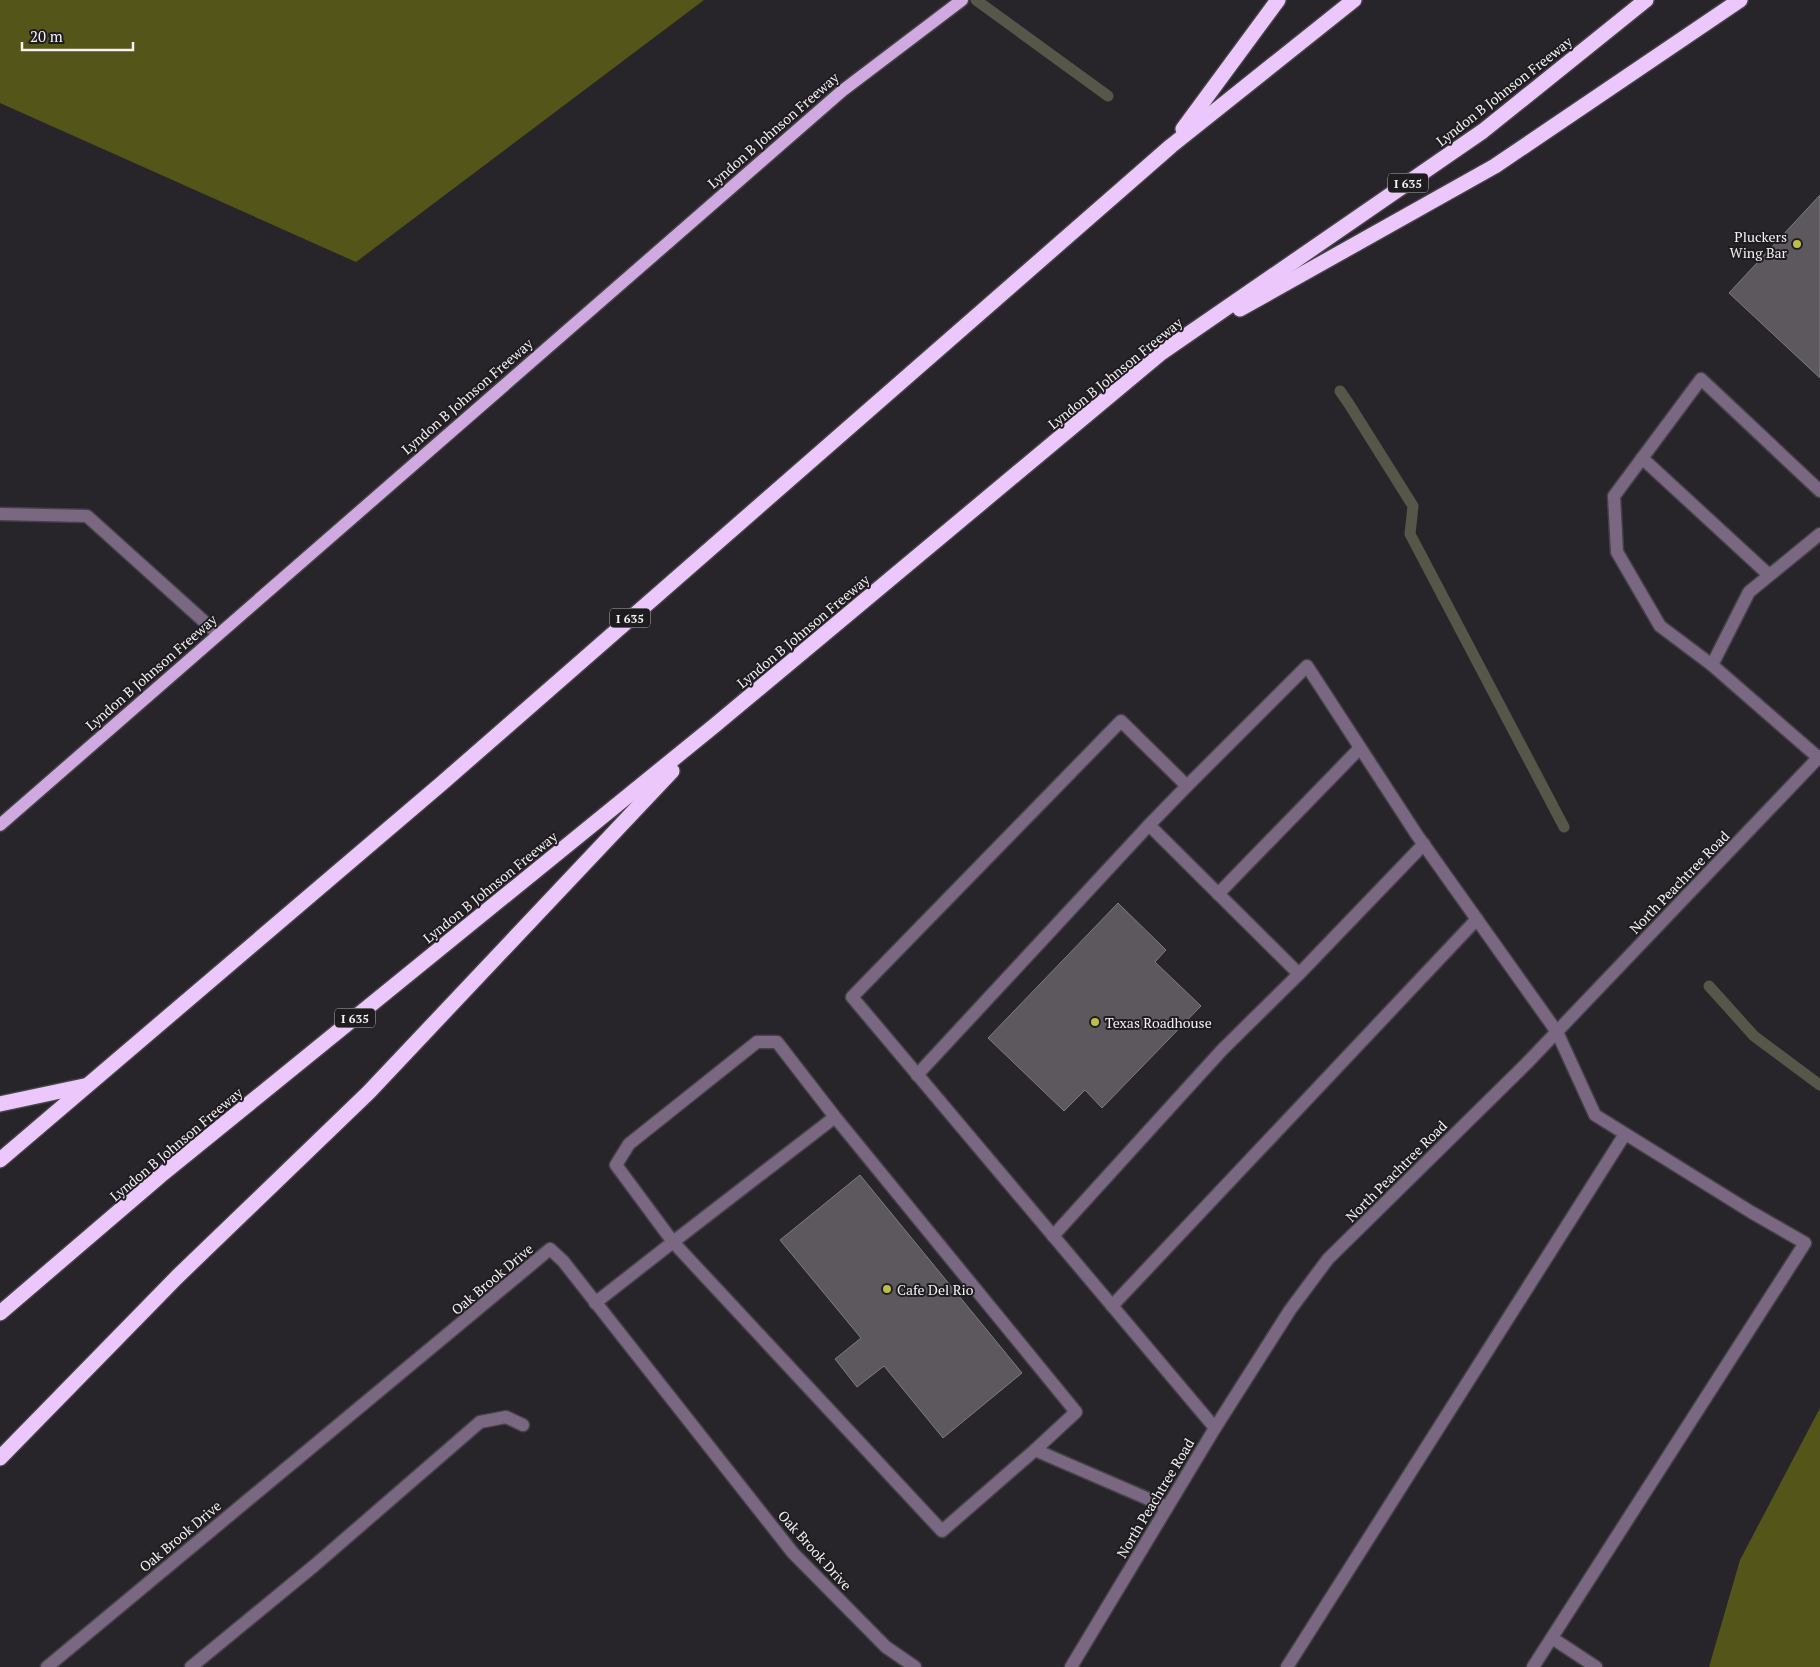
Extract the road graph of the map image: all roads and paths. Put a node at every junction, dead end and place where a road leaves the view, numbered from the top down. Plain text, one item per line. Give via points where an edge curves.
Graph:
1 (962, 0) edge
2 (1278, 0) edge
3 (1354, 0) edge
4 (1646, 0) edge
5 (1740, 0) edge
6 (1170, 146) junction
7 (1161, 353) junction
8 (1642, 458) junction
9 (1820, 491) edge
10 (0, 514) edge
11 (1820, 534) edge
12 (1769, 575) junction
13 (218, 634) junction
14 (1712, 664) junction
15 (714, 726) junction
16 (1360, 748) junction
17 (1819, 757) edge
18 (1187, 786) junction
19 (0, 825) edge
20 (1149, 825) junction
21 (1424, 844) junction
22 (1218, 894) junction
23 (1476, 919) junction
24 (1299, 974) junction
25 (1557, 1032) junction
26 (917, 1075) junction
27 (86, 1086) junction
28 (0, 1104) edge
29 (835, 1117) junction
30 (1625, 1134) junction
31 (0, 1160) edge
32 (1053, 1236) junction
33 (673, 1242) junction
34 (595, 1302) junction
35 (1112, 1306) junction
36 (0, 1313) edge
37 (523, 1425) dead end
38 (1214, 1428) junction
39 (1035, 1450) junction
40 (0, 1458) edge
41 (1167, 1507) junction
42 (1552, 1638) junction
43 (47, 1667) edge
44 (190, 1667) edge
45 (916, 1667) edge
46 (1071, 1667) edge
47 (1287, 1667) edge
48 (1533, 1667) edge
49 (1596, 1667) edge

1 - 13 main road, Lyndon B Johnson Freeway via 842,91
2 - 6 highway
3 - 6 highway, I 635
4 - 7 highway, Lyndon B Johnson Freeway / I 635 via 1484,131
5 - 7 highway via 1495,166
6 - 27 highway, I 635 via 440,784
7 - 15 highway, Lyndon B Johnson Freeway / I 635
8 - 9 street via 1701,379
8 - 12 street
8 - 14 street via 1614,496 1617,552 1660,626
10 - 13 street via 88,516
11 - 12 street
12 - 14 street via 1749,592
13 - 19 main road, Lyndon B Johnson Freeway
14 - 17 street
15 - 36 highway, Lyndon B Johnson Freeway / I 635 via 160,1176
15 - 40 highway via 369,1092 177,1277
16 - 18 street via 1307,666
16 - 21 street
16 - 22 street
17 - 25 street, North Peachtree Road
18 - 20 street
18 - 26 street via 1121,721 852,997
20 - 22 street
20 - 26 street
21 - 23 street
21 - 24 street
22 - 24 street
23 - 25 street
23 - 35 street
24 - 32 street via 1222,1050
25 - 30 street via 1595,1115
25 - 38 street, North Peachtree Road via 1328,1259 1290,1310
26 - 32 street
27 - 28 highway
27 - 31 highway, I 635
29 - 33 street
29 - 33 street via 777,1042 757,1042 628,1144 616,1165
29 - 39 street via 1076,1412
30 - 42 street via 1805,1242
30 - 47 street
32 - 35 street
33 - 34 street
33 - 39 street via 942,1531
34 - 43 street, Oak Brook Drive via 563,1261 550,1250
34 - 45 street, Oak Brook Drive via 793,1553 886,1647
35 - 38 street
37 - 44 street via 506,1417 480,1422
38 - 41 street, North Peachtree Road
39 - 41 street
41 - 46 street, North Peachtree Road
42 - 48 street
42 - 49 street

